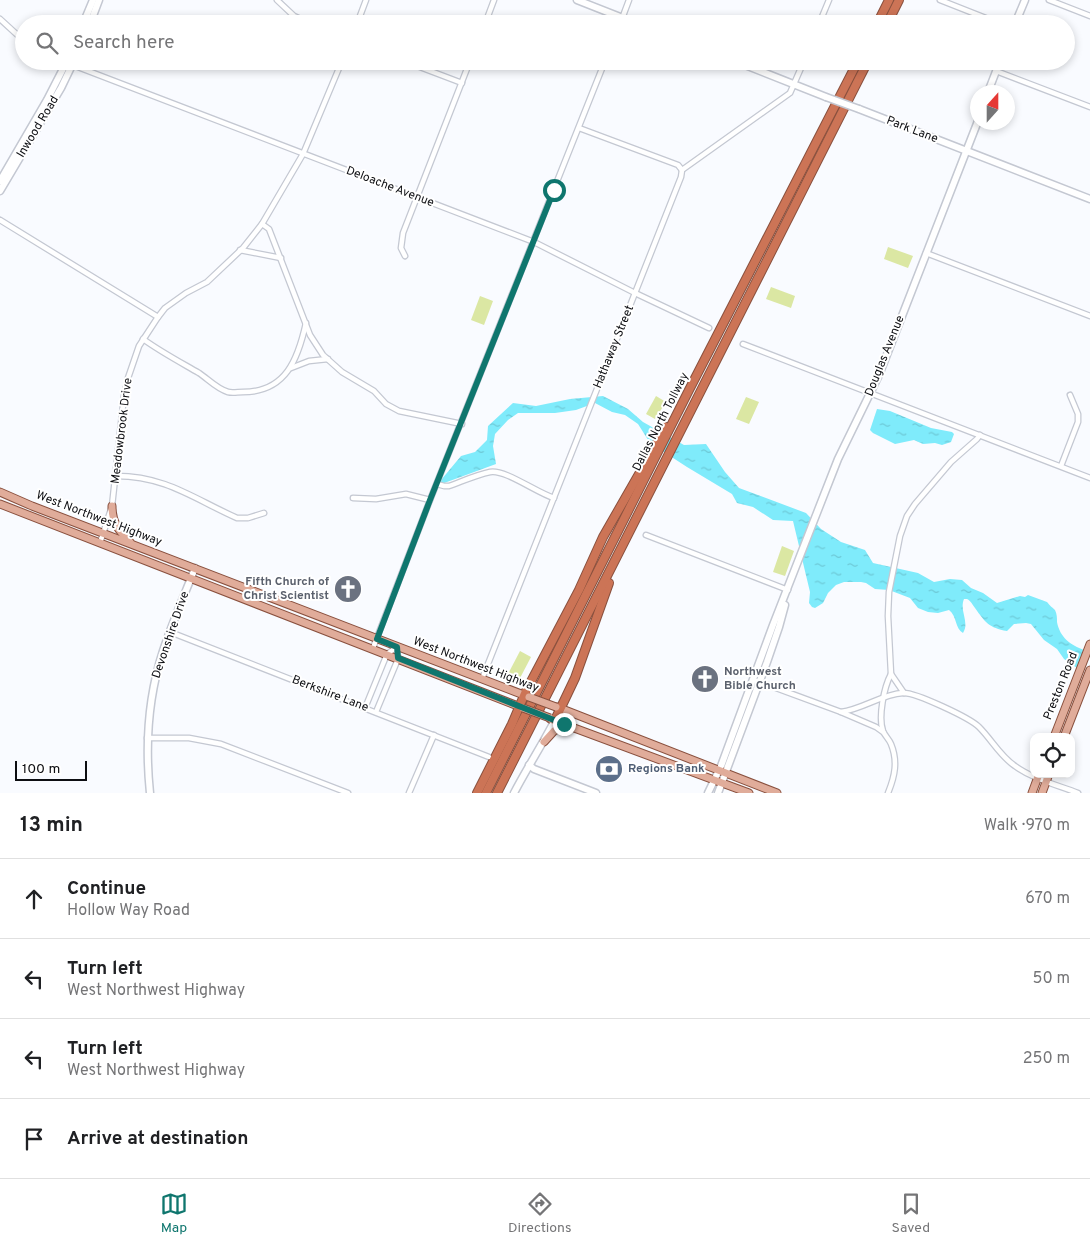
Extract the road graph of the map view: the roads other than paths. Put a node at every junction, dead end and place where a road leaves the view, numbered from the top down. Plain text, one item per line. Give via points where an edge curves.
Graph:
1 (93, 0) edge
2 (99, 0) edge
3 (277, 0) edge
4 (366, 0) edge
5 (494, 0) edge
6 (577, 0) edge
7 (629, 0) edge
8 (829, 0) edge
9 (889, 0) edge
10 (899, 0) edge
11 (940, 0) edge
12 (1025, 0) edge
13 (1049, 0) edge
14 (87, 15) edge
15 (93, 15) edge
16 (293, 15) edge
17 (360, 15) edge
18 (488, 15) edge
19 (608, 15) edge
20 (623, 15) edge
21 (823, 15) edge
22 (882, 15) edge
23 (892, 15) edge
24 (978, 15) edge
25 (1019, 15) edge
26 (1090, 16) edge
27 (0, 19) edge
28 (15, 33) edge
29 (65, 70) edge
30 (89, 70) edge
31 (338, 70) edge
32 (428, 70) edge
33 (467, 70) edge
34 (601, 70) edge
35 (758, 70) edge
36 (801, 70) edge
37 (853, 70) edge
38 (863, 70) edge
39 (996, 72) joint
40 (462, 83) junction
41 (795, 85) junction
42 (991, 85) edge
43 (1090, 107) edge
44 (578, 128) junction
45 (974, 130) edge
46 (28, 139) junction
47 (966, 150) junction
48 (303, 154) junction
49 (682, 170) junction
50 (0, 180) edge
51 (0, 191) edge
52 (416, 197) junction
53 (1090, 199) edge
54 (0, 220) edge
55 (262, 224) junction
56 (534, 242) junction
57 (240, 250) junction
58 (926, 253) junction
59 (405, 256) dead end
60 (281, 258) junction
61 (635, 294) junction
62 (1090, 316) edge
63 (158, 317) junction
64 (306, 322) junction
65 (709, 328) dead end
66 (143, 339) junction
67 (743, 344) dead end
68 (328, 360) junction
69 (290, 369) junction
70 (689, 390) junction
71 (871, 394) junction
72 (1070, 395) dead end
73 (462, 424) junction
74 (980, 435) junction
75 (1061, 466) junction
76 (116, 476) junction
77 (1090, 478) edge
78 (437, 484) junction
79 (0, 492) edge
80 (12, 498) junction
81 (354, 498) dead end
82 (554, 498) junction
83 (430, 500) junction
84 (0, 504) edge
85 (112, 506) junction
86 (8, 507) junction
87 (264, 513) dead end
88 (104, 533) junction
89 (646, 535) dead end
90 (100, 543) junction
91 (134, 545) junction
92 (618, 555) junction
93 (195, 568) junction
94 (191, 579) junction
95 (788, 590) junction
96 (170, 632) junction
97 (377, 639) junction
98 (1090, 644) edge
99 (397, 647) junction
100 (373, 648) junction
101 (387, 654) junction
102 (398, 658) junction
103 (1082, 666) junction
104 (1090, 670) edge
105 (891, 674) junction
106 (482, 679) junction
107 (756, 681) junction
108 (904, 693) junction
109 (526, 696) junction
110 (884, 697) junction
111 (521, 707) junction
112 (365, 708) junction
113 (559, 708) junction
114 (376, 712) junction
115 (841, 712) junction
116 (552, 719) junction
117 (567, 725) junction
118 (883, 732) junction
119 (1056, 733) edge
120 (1066, 733) edge
121 (434, 735) junction
122 (148, 738) junction
123 (544, 742) junction
124 (489, 756) dead end
125 (699, 763) junction
126 (529, 765) junction
127 (722, 772) junction
128 (695, 773) junction
129 (1030, 773) edge
130 (1037, 778) edge
131 (1048, 778) edge
132 (718, 781) junction
133 (150, 793) edge
134 (348, 793) edge
135 (409, 793) edge
136 (477, 793) edge
137 (486, 793) edge
138 (497, 793) edge
139 (514, 793) edge
140 (596, 793) edge
141 (708, 793) edge
142 (718, 793) edge
143 (749, 793) edge
144 (777, 793) edge
145 (888, 793) edge
146 (1032, 793) edge
147 (1042, 793) edge
148 (1078, 793) edge

1 - 14 street
2 - 15 street
3 - 16 street
4 - 17 street
5 - 18 street
6 - 19 street
7 - 20 street
8 - 21 street
9 - 22 highway
10 - 23 highway
11 - 24 street
12 - 25 street
13 - 26 street
27 - 28 street
29 - 46 street, Inwood Road
30 - 48 street, Deloache Avenue
31 - 48 street, Meadowbrook Drive
32 - 40 street
33 - 40 street
34 - 44 street
35 - 41 street, Park Lane
36 - 41 street
37 - 70 highway, Dallas North Tollway
38 - 92 highway, Dallas North Tollway
39 - 42 street
39 - 43 street
40 - 52 street
41 - 47 street, Park Lane, bridge
41 - 49 street via 790,93
44 - 49 street via 678,165
44 - 56 street
45 - 47 street, Douglas Avenue
46 - 50 street, Inwood Road
46 - 51 street, Inwood Road
47 - 53 street, Park Lane
47 - 58 street, Douglas Avenue
48 - 52 street, Deloache Avenue
48 - 55 street, Meadowbrook Drive
49 - 61 street, Hathaway Street
52 - 56 street, Deloache Avenue
52 - 59 street via 401,242
54 - 63 street
55 - 57 street, Meadowbrook Drive
55 - 60 street via 269,229
56 - 61 street, Deloache Avenue
56 - 73 street
57 - 60 street
57 - 63 street, Meadowbrook Drive via 207,282 165,308
58 - 62 street
58 - 71 street, Douglas Avenue
60 - 64 street
61 - 65 street, Deloache Avenue
61 - 82 street, Hathaway Street
63 - 66 street, Meadowbrook Drive
64 - 68 street via 314,343
64 - 69 street
66 - 69 street via 228,392 256,392 282,379
66 - 76 street, Meadowbrook Drive via 132,364 124,396
67 - 71 street
68 - 69 street via 310,361
68 - 73 street via 399,411
70 - 109 highway via 596,551
70 - 137 highway, Dallas North Tollway
71 - 74 street
71 - 95 street, Douglas Avenue via 838,459
72 - 75 street via 1078,422
73 - 78 street
74 - 75 street
74 - 105 street via 951,462 911,509 900,536 889,592
75 - 77 street
76 - 85 street, Meadowbrook Drive
76 - 87 street via 163,482 237,518
78 - 82 street via 450,486 490,472 500,472
78 - 83 street
79 - 80 main road, West Northwest Highway
80 - 86 main road
80 - 88 main road, West Northwest Highway
81 - 83 street via 376,499 406,494
82 - 106 street, Hathaway Street
83 - 97 street
84 - 86 main road, West Northwest Highway
85 - 88 street, Meadowbrook Drive
85 - 91 main road via 117,528
86 - 90 main road, West Northwest Highway
88 - 90 street, Meadowbrook Drive
88 - 91 main road, West Northwest Highway
89 - 95 street
90 - 94 main road, West Northwest Highway
91 - 93 main road, West Northwest Highway
92 - 113 highway via 575,678
92 - 138 highway, Dallas North Tollway
93 - 94 street, Devonshire Drive
93 - 97 main road, West Northwest Highway
94 - 96 street, Devonshire Drive
94 - 100 main road, West Northwest Highway
95 - 107 street, Douglas Avenue
96 - 112 street, Berkshire Lane
96 - 122 street, Devonshire Drive via 154,680
97 - 99 main road, West Northwest Highway
97 - 100 street
98 - 103 main road, Preston Road
99 - 101 street
99 - 102 street
99 - 106 main road, West Northwest Highway
100 - 101 main road, West Northwest Highway
101 - 102 main road, West Northwest Highway
101 - 112 street
102 - 111 main road, West Northwest Highway
102 - 114 street
103 - 104 street
103 - 119 main road, Preston Road
104 - 120 main road, Preston Road
105 - 108 street
105 - 110 street
106 - 109 main road, West Northwest Highway
107 - 115 street
107 - 127 street, Douglas Avenue
108 - 110 street
108 - 129 street via 974,722 1006,759
109 - 111 highway
109 - 113 main road, West Northwest Highway, bridge
110 - 115 street via 855,710
110 - 118 street
111 - 116 main road, West Northwest Highway, bridge
111 - 136 highway
112 - 114 street, Berkshire Lane
113 - 116 highway
113 - 125 main road, West Northwest Highway
114 - 121 street, Berkshire Lane
115 - 118 street
116 - 117 main road, West Northwest Highway
116 - 123 street
117 - 123 main road
117 - 128 main road, West Northwest Highway
118 - 145 street via 896,762
121 - 124 street, Berkshire Lane
121 - 135 street
122 - 133 street, Devonshire Drive
122 - 134 street via 189,738 220,744
123 - 126 street
125 - 127 main road, West Northwest Highway
125 - 128 main road
126 - 139 street
126 - 140 street
127 - 132 street, Douglas Avenue
127 - 144 main road, West Northwest Highway
128 - 132 main road, West Northwest Highway
130 - 146 main road
131 - 147 main road
131 - 148 street
132 - 141 street, Douglas Avenue
132 - 142 street, Douglas Avenue
132 - 143 main road, West Northwest Highway

